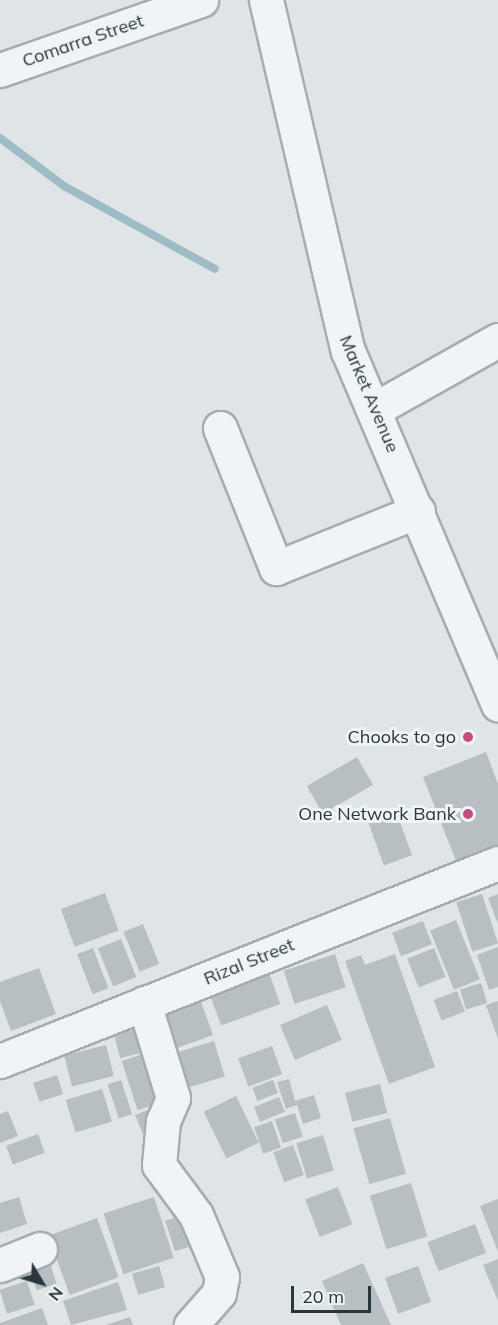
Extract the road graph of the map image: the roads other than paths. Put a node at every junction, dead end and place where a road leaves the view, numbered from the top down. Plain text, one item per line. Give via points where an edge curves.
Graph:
1 (201, 0) edge
2 (266, 0) edge
3 (0, 70) edge
4 (498, 340) edge
5 (375, 409) junction
6 (220, 428) dead end
7 (418, 511) junction
8 (488, 646) edge
9 (498, 705) edge
10 (498, 863) edge
11 (144, 1003) junction
12 (0, 1061) edge
13 (40, 1250) dead end
14 (0, 1265) edge
15 (191, 1325) edge

1 - 3 street, Comarra Street
2 - 5 street, Market Avenue via 326,274 348,351
4 - 5 street
5 - 7 street, Market Avenue
6 - 7 street via 276,568
7 - 8 street, Market Avenue
8 - 9 street, Market Avenue
10 - 11 street, Rizal Street
11 - 12 street, Rizal Street
11 - 15 street via 173,1098 163,1121 159,1165 196,1215 222,1277 219,1293
13 - 14 street

